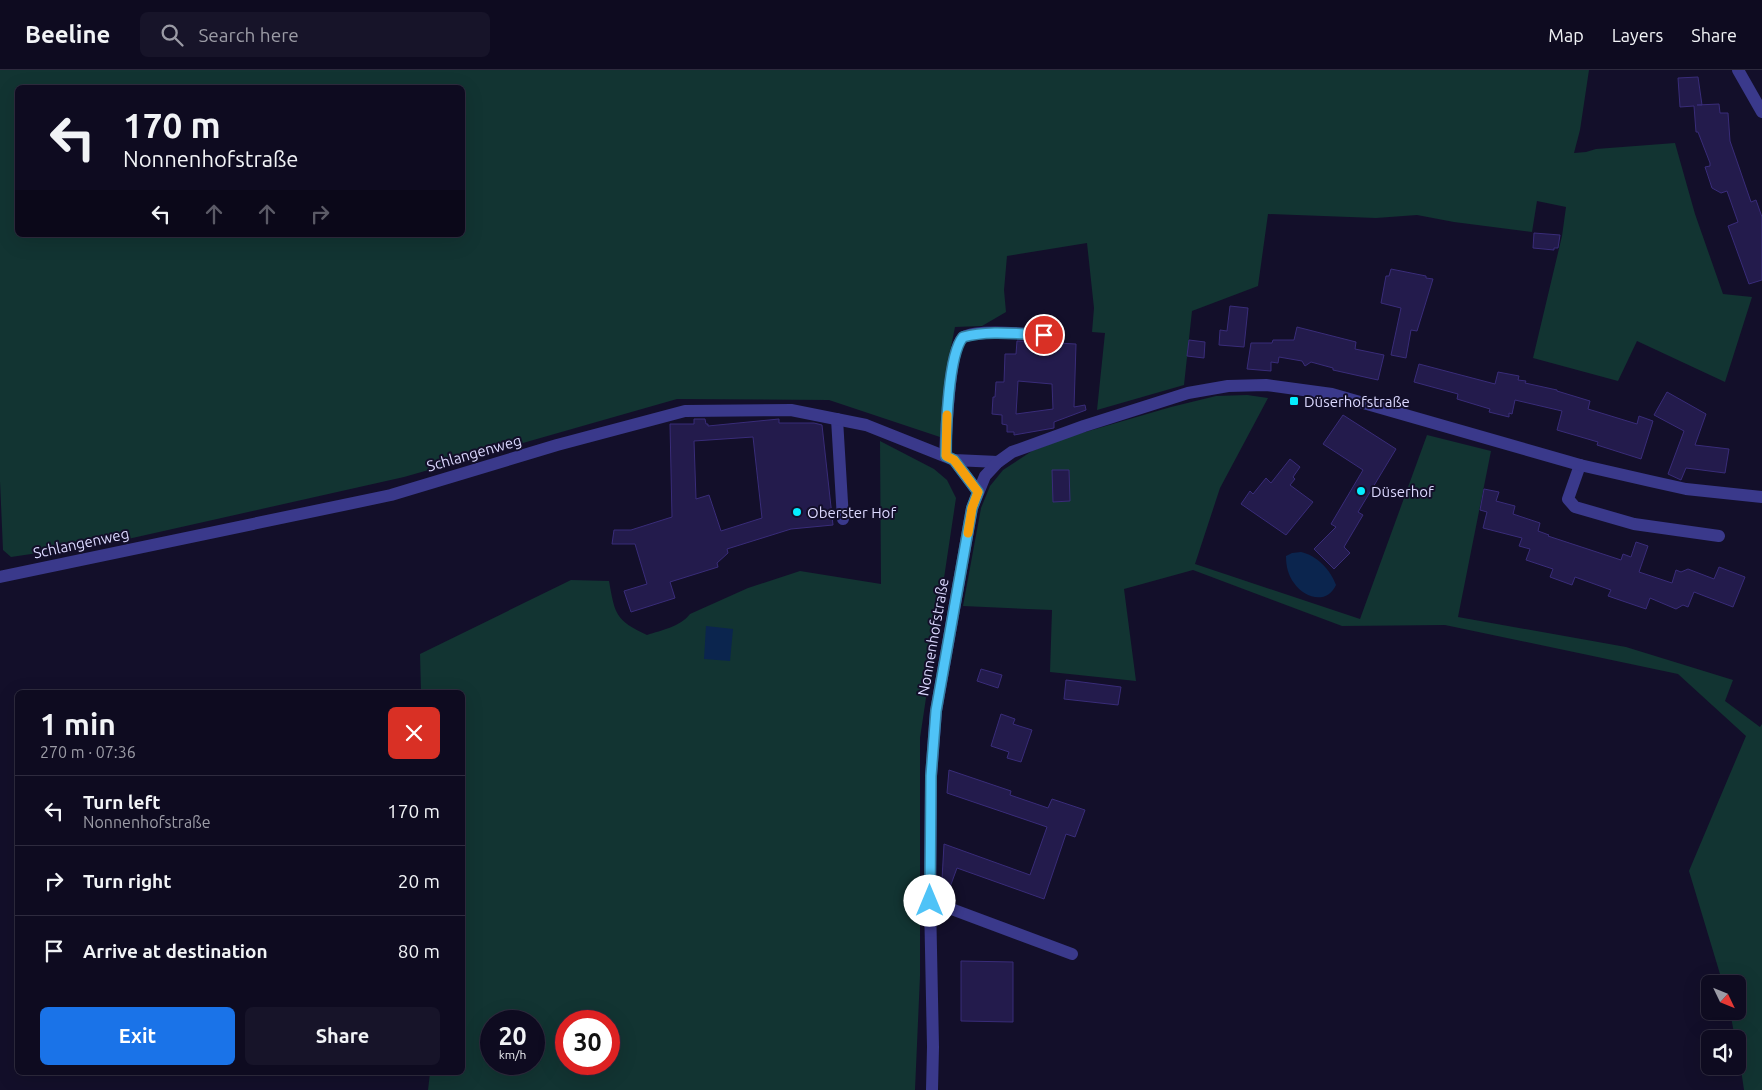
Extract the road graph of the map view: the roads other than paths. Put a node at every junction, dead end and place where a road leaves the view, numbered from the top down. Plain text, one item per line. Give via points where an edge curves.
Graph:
1 (1738, 70) edge
2 (1762, 112) edge
3 (1044, 335) dead end
4 (837, 419) junction
5 (950, 458) junction
6 (998, 462) junction
7 (1580, 465) junction
8 (978, 492) junction
9 (1762, 497) edge
10 (843, 519) dead end
11 (1719, 536) dead end
12 (0, 577) edge
13 (930, 901) junction
14 (1072, 954) dead end
15 (932, 1090) edge

1 - 2 street
3 - 5 street via 972,335 963,337 959,342 950,388
4 - 5 street, Schlangenweg via 866,425
4 - 10 street
4 - 12 street, Schlangenweg via 791,410 684,411 391,494
5 - 6 street
5 - 8 street
6 - 7 street via 1012,452 1188,393 1228,386 1266,385 1332,394
6 - 8 street, Nonnenhofstraße via 985,476
7 - 9 street via 1686,489
7 - 11 street via 1568,499 1575,507 1634,524
8 - 13 street, Nonnenhofstraße via 972,508 936,711 931,776
13 - 14 street
13 - 15 street, Nonnenhofstraße

